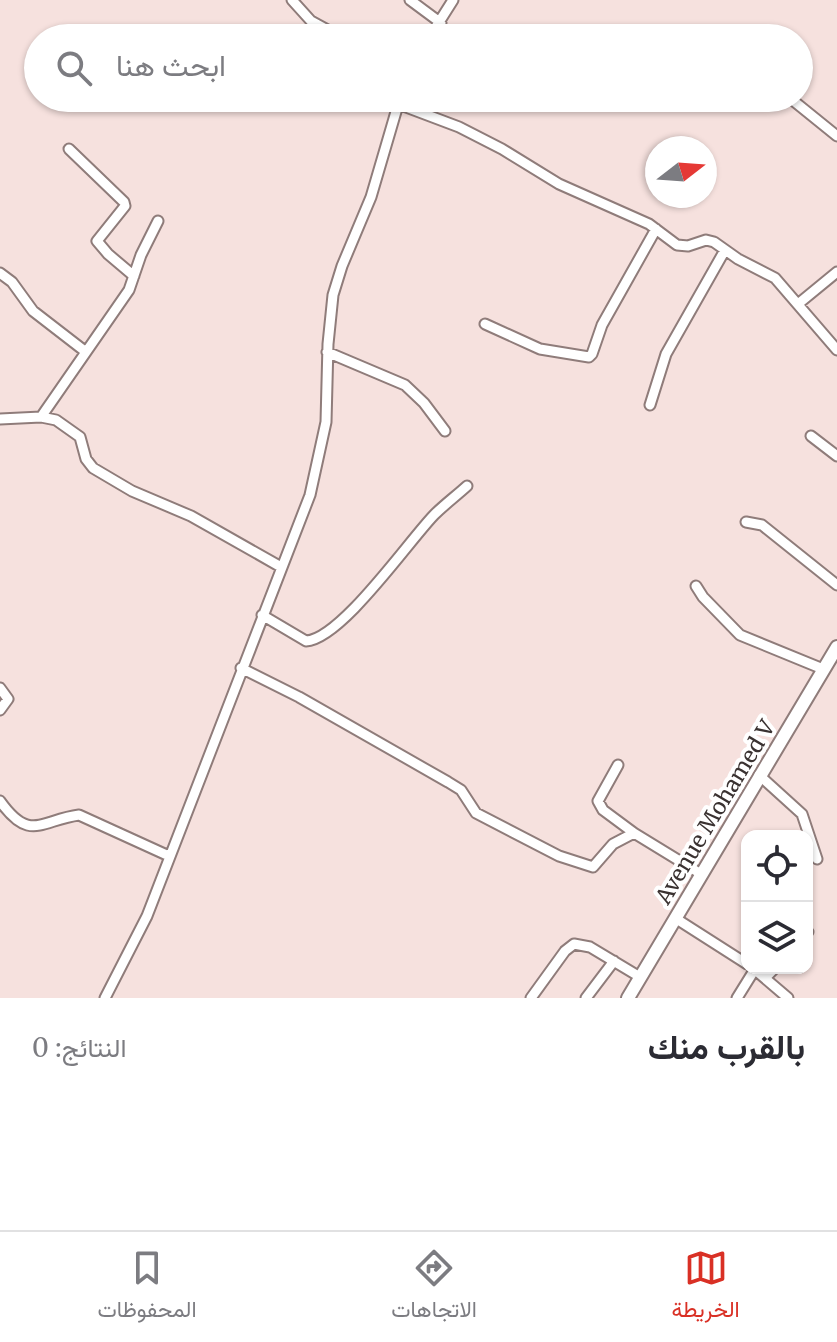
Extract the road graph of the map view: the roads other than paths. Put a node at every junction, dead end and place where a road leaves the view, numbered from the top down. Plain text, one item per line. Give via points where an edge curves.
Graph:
1 (292, 0) edge
2 (410, 0) edge
3 (453, 0) edge
4 (441, 23) joint
5 (316, 24) edge
6 (396, 112) edge
7 (424, 112) edge
8 (807, 112) edge
9 (837, 136) edge
10 (69, 149) dead end
11 (158, 221) dead end
12 (656, 229) junction
13 (725, 250) junction
14 (837, 272) edge
15 (0, 273) edge
16 (134, 276) junction
17 (798, 304) junction
18 (485, 324) dead end
19 (837, 350) edge
20 (86, 352) junction
21 (327, 352) junction
22 (650, 405) dead end
23 (41, 417) junction
24 (0, 419) edge
25 (445, 431) dead end
26 (811, 436) dead end
27 (837, 456) edge
28 (467, 486) dead end
29 (746, 522) dead end
30 (281, 567) junction
31 (837, 585) edge
32 (696, 586) dead end
33 (262, 615) junction
34 (837, 647) edge
35 (241, 668) junction
36 (823, 669) junction
37 (0, 688) edge
38 (0, 710) edge
39 (618, 765) dead end
40 (759, 775) junction
41 (0, 801) edge
42 (634, 833) junction
43 (169, 856) junction
44 (817, 859) dead end
45 (701, 874) junction
46 (675, 918) junction
47 (741, 960) edge
48 (614, 961) junction
49 (749, 974) edge
50 (762, 974) edge
51 (769, 974) edge
52 (640, 977) junction
53 (766, 977) junction
54 (105, 998) edge
55 (531, 998) edge
56 (586, 998) edge
57 (628, 998) edge
58 (737, 998) edge
59 (788, 998) edge

1 - 5 street
2 - 4 street
3 - 4 street
6 - 21 street via 371,197 337,279
7 - 12 street
8 - 9 street
10 - 16 street via 124,202 97,241
11 - 16 street
12 - 13 street via 683,247 710,240
12 - 18 street via 589,357 540,349
13 - 17 street via 775,278
13 - 22 street via 666,354
14 - 17 street
15 - 20 street via 33,311
16 - 20 street
17 - 19 street
20 - 23 street
21 - 25 street via 405,385
21 - 30 street via 320,460
23 - 24 street
23 - 30 street via 75,432 89,463 116,483 191,516
26 - 27 street
28 - 33 street via 435,514 361,601 320,637 306,641
29 - 31 street via 762,525
30 - 33 street
32 - 36 street via 740,635
33 - 35 street
34 - 36 main road, Avenue Mohamed V
35 - 42 street via 448,782 461,790 476,813 559,856 593,867 613,844
35 - 43 street
36 - 40 main road, Avenue Mohamed V
37 - 38 street via 8,699
39 - 42 street via 598,801
40 - 44 street via 802,814
40 - 45 main road, Avenue Mohamed V
41 - 43 street via 32,827 79,815
42 - 45 street
43 - 54 street via 147,916
45 - 46 main road, Avenue Mohamed V
46 - 47 street
46 - 52 main road, Avenue Mohamed V
48 - 52 street
48 - 55 street via 574,944
48 - 56 street
49 - 58 street
50 - 53 street
51 - 53 street
52 - 57 main road, Avenue Mohamed V
53 - 59 street

